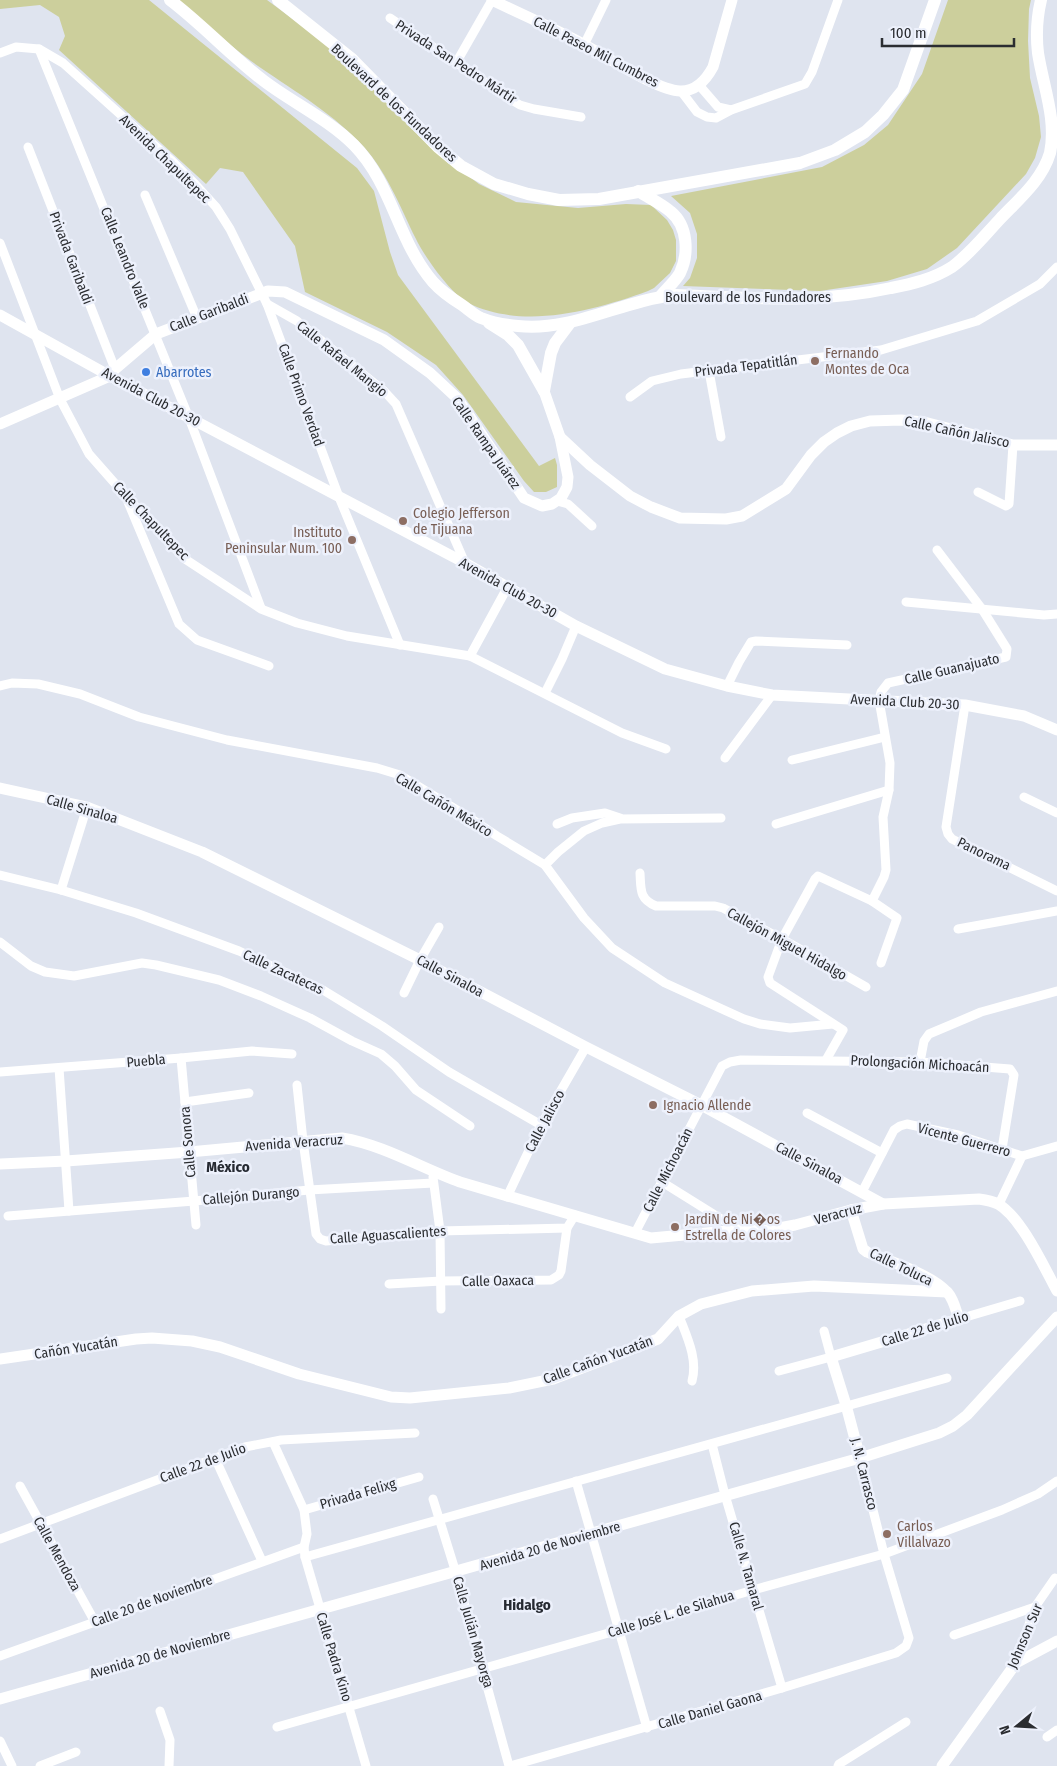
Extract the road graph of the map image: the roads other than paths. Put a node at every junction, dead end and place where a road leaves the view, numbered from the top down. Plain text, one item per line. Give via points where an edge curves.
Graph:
1 (170, 0) edge
2 (492, 0) edge
3 (606, 0) edge
4 (732, 0) edge
5 (838, 0) edge
6 (935, 0) edge
7 (1041, 0) edge
8 (280, 1) edge
9 (390, 18) dead end
10 (584, 44) junction
11 (39, 49) junction
12 (0, 53) edge
13 (456, 63) junction
14 (699, 85) junction
15 (681, 91) junction
16 (731, 110) junction
17 (582, 117) dead end
18 (28, 147) dead end
19 (638, 191) junction
20 (145, 195) dead end
21 (0, 243) edge
22 (1057, 267) edge
23 (262, 293) junction
24 (660, 297) junction
25 (267, 304) junction
26 (0, 315) edge
27 (197, 318) junction
28 (481, 318) junction
29 (570, 323) junction
30 (156, 334) junction
31 (36, 335) junction
32 (709, 371) junction
33 (112, 372) junction
34 (544, 391) junction
35 (630, 397) dead end
36 (60, 399) junction
37 (189, 418) junction
38 (0, 424) edge
39 (560, 437) junction
40 (721, 437) dead end
41 (1013, 445) junction
42 (1057, 445) edge
43 (978, 492) dead end
44 (126, 496) junction
45 (339, 497) junction
46 (557, 501) junction
47 (592, 526) dead end
48 (937, 550) dead end
49 (464, 563) junction
50 (507, 588) junction
51 (906, 602) dead end
52 (261, 609) junction
53 (982, 609) junction
54 (1057, 614) edge
55 (576, 626) junction
56 (400, 645) junction
57 (847, 645) dead end
58 (470, 656) junction
59 (269, 666) dead end
60 (0, 686) edge
61 (727, 686) junction
62 (545, 694) junction
63 (772, 695) junction
64 (879, 700) junction
65 (965, 705) junction
66 (1057, 730) edge
67 (885, 737) junction
68 (666, 749) dead end
69 (725, 758) dead end
70 (792, 760) dead end
71 (0, 788) edge
72 (889, 790) junction
73 (1024, 797) dead end
74 (87, 807) junction
75 (1057, 813) edge
76 (620, 818) junction
77 (721, 818) dead end
78 (557, 824) dead end
79 (776, 824) dead end
80 (545, 865) junction
81 (640, 873) dead end
82 (0, 875) edge
83 (61, 890) junction
84 (1057, 890) edge
85 (872, 902) junction
86 (1057, 911) edge
87 (439, 927) dead end
88 (958, 929) dead end
89 (782, 939) junction
90 (0, 942) edge
91 (420, 960) junction
92 (881, 963) dead end
93 (866, 987) dead end
94 (1057, 991) edge
95 (404, 993) dead end
96 (834, 1024) junction
97 (586, 1047) junction
98 (292, 1054) dead end
99 (181, 1058) junction
100 (826, 1060) junction
101 (920, 1062) junction
102 (59, 1068) junction
103 (0, 1072) edge
104 (297, 1085) dead end
105 (249, 1093) dead end
106 (185, 1102) junction
107 (701, 1105) junction
108 (807, 1113) dead end
109 (541, 1125) junction
110 (470, 1126) dead end
111 (303, 1141) junction
112 (1057, 1146) edge
113 (1002, 1149) junction
114 (189, 1152) junction
115 (882, 1154) junction
116 (1022, 1156) junction
117 (66, 1161) junction
118 (0, 1164) edge
119 (433, 1177) junction
120 (662, 1182) junction
121 (310, 1190) junction
122 (862, 1192) junction
123 (508, 1196) junction
124 (194, 1202) junction
125 (884, 1204) junction
126 (999, 1204) junction
127 (69, 1210) junction
128 (851, 1210) junction
129 (575, 1215) junction
130 (8, 1216) dead end
131 (196, 1225) dead end
132 (567, 1228) junction
133 (739, 1230) junction
134 (440, 1231) junction
135 (635, 1233) junction
136 (441, 1281) junction
137 (389, 1284) dead end
138 (1057, 1291) edge
139 (947, 1292) junction
140 (1020, 1301) dead end
141 (441, 1309) dead end
142 (679, 1316) junction
143 (1057, 1317) edge
144 (959, 1319) junction
145 (824, 1331) dead end
146 (152, 1338) joint
147 (831, 1357) junction
148 (0, 1359) edge
149 (779, 1371) dead end
150 (947, 1378) dead end
151 (692, 1381) dead end
152 (846, 1405) junction
153 (415, 1433) dead end
154 (273, 1442) junction
155 (712, 1444) junction
156 (215, 1458) junction
157 (860, 1458) junction
158 (419, 1477) dead end
159 (576, 1481) junction
160 (1057, 1481) edge
161 (20, 1486) dead end
162 (725, 1495) junction
163 (433, 1498) dead end
164 (304, 1510) junction
165 (440, 1520) junction
166 (40, 1524) junction
167 (590, 1534) junction
168 (0, 1538) edge
169 (304, 1547) junction
170 (884, 1554) junction
171 (304, 1557) junction
172 (262, 1561) junction
173 (456, 1572) junction
174 (1055, 1578) dead end
175 (753, 1590) junction
176 (1035, 1607) junction
177 (319, 1610) junction
178 (95, 1622) junction
179 (619, 1630) junction
180 (954, 1635) dead end
181 (1057, 1640) edge
182 (906, 1646) joint
183 (0, 1656) edge
184 (1016, 1663) junction
185 (483, 1668) junction
186 (782, 1688) junction
187 (0, 1699) edge
188 (349, 1706) junction
189 (160, 1711) dead end
190 (906, 1722) dead end
191 (277, 1727) dead end
192 (647, 1728) junction
193 (1057, 1730) edge
194 (1047, 1737) dead end
195 (0, 1741) edge
196 (76, 1752) dead end
197 (12, 1766) edge
198 (40, 1766) edge
199 (170, 1766) edge
200 (366, 1766) edge
201 (510, 1766) edge
202 (838, 1766) edge
203 (942, 1766) edge

1 - 28 main road, Boulevard de los Fundadores via 264,81 327,122 353,144 383,185 410,247 432,282
2 - 10 street, Calle Paseo Mil Cumbres
2 - 13 street
3 - 10 street
4 - 14 street via 713,67
5 - 16 street via 807,81
6 - 19 main road, Boulevard de los Fundadores via 903,90 865,132 835,150 800,163
7 - 24 main road, Boulevard de los Fundadores via 1038,51 1054,132 1050,153 1031,187 953,266 911,284 838,297 790,300
8 - 19 main road, Boulevard de los Fundadores via 352,59 438,147 461,166 494,184 559,200 599,199
9 - 13 street, Privada San Pedro Mártir
10 - 15 street, Calle Paseo Mil Cumbres via 659,86
11 - 12 street via 16,47
11 - 23 street, Avenida Chapultepec via 63,63 195,184 230,229
11 - 30 street, Calle Leandro Valle
13 - 17 street, Privada San Pedro Mártir via 520,105
14 - 15 street
14 - 16 street via 718,107
15 - 16 street via 694,108 707,117 716,118
18 - 33 street, Privada Garibaldi
19 - 24 main road via 672,212 682,226 685,240 686,252 679,275
20 - 27 street
21 - 31 street, Calle Chapultepec
22 - 32 street, Privada Tepatitlán via 1040,284 976,321 898,345 881,350
23 - 25 street, Calle Primo Verdad
23 - 27 street, Calle Garibaldi
23 - 46 street, Calle Rampa Juárez via 285,292 384,340 430,373 458,399 524,498 542,506
24 - 29 main road, Boulevard de los Fundadores
25 - 45 street, Calle Primo Verdad
25 - 49 street, Calle Rafael Mangio via 297,321 396,404
26 - 31 street, Avenida Club 20-30
27 - 30 street, Calle Garibaldi
28 - 29 main road, Boulevard de los Fundadores via 517,326
28 - 34 main road via 518,345
29 - 34 main road via 551,353
30 - 33 street, Calle Garibaldi
30 - 37 street, Calle Leandro Valle
31 - 33 street, Avenida Club 20-30
31 - 36 street, Calle Chapultepec
32 - 35 street, Privada Tepatitlán via 652,381
32 - 40 street
33 - 36 street, Calle Garibaldi
33 - 37 street, Avenida Club 20-30
34 - 39 street
36 - 38 street, Calle Garibaldi
36 - 44 street, Calle Chapultepec via 89,454
37 - 45 street, Avenida Club 20-30
37 - 52 street, Calle Leandro Valle
39 - 41 street, Calle Cañón Jalisco via 630,496 651,507 680,518 726,519 742,516 786,489 824,442 844,430 870,421 924,422
39 - 46 street via 568,477 567,487
41 - 42 street, Calle Cañón Jalisco
41 - 43 street via 1009,504 1006,506
44 - 52 street, Calle Chapultepec via 185,559
44 - 59 street via 179,624 197,640
45 - 49 street, Avenida Club 20-30
45 - 56 street, Calle Primo Verdad
46 - 47 street via 568,504
48 - 53 street
49 - 50 street, Avenida Club 20-30
50 - 55 street, Avenida Club 20-30
50 - 58 street
51 - 53 street
52 - 56 street, Calle Chapultepec via 297,623 347,636
53 - 54 street via 1044,616
53 - 64 street, Calle Guanajuato via 1007,649 1006,657 888,683
55 - 61 street, Avenida Club 20-30 via 666,669
55 - 62 street
56 - 58 street, Calle Chapultepec
57 - 61 street via 752,642
58 - 62 street, Calle Chapultepec
60 - 80 street, Calle Cañón México via 12,682 38,684 80,694 139,718 227,740 400,775
61 - 63 street, Avenida Club 20-30
62 - 68 street, Calle Chapultepec via 622,732
63 - 64 street, Avenida Club 20-30
63 - 69 street
64 - 65 street, Avenida Club 20-30
64 - 67 street
65 - 66 street, Avenida Club 20-30 via 1024,716
65 - 84 street, Panorama via 946,826 948,834 952,839
67 - 70 street
67 - 72 street via 890,763
71 - 74 street, Calle Sinaloa
72 - 79 street
72 - 85 street via 883,818 886,870
73 - 75 street
74 - 83 street
74 - 91 street, Calle Sinaloa via 202,852
76 - 77 street
76 - 78 street via 605,813
76 - 80 street via 584,831
80 - 96 street, Calle Cañón México via 584,918 612,948 665,982 760,1024 790,1028
81 - 89 street, Callejón Miguel Hidalgo via 642,894 647,902 656,906 723,908
82 - 83 street, Calle Zacatecas
83 - 109 street, Calle Zacatecas via 239,951 323,990 449,1072
85 - 89 street via 818,876
85 - 92 street via 897,918
86 - 88 street
87 - 91 street
89 - 93 street, Callejón Miguel Hidalgo
89 - 96 street via 768,977 770,983
90 - 110 street via 31,966 45,972 74,976 142,963 219,980 310,1018 370,1048 389,1060 416,1090
91 - 95 street
91 - 97 street, Calle Sinaloa
94 - 101 street via 981,1012 929,1034 924,1041
96 - 100 street via 843,1030
97 - 107 street, Calle Sinaloa
97 - 109 street, Calle Jalisco
98 - 99 street, Puebla via 252,1050
99 - 102 street, Puebla
99 - 106 street, Calle Sonora
100 - 101 street, Prolongación Michoacán
100 - 107 street, Calle Michoacán via 730,1062 722,1066
101 - 113 street, Prolongación Michoacán via 1010,1069 1013,1072
102 - 103 street, Puebla
102 - 117 street
104 - 111 street, Calle Aguascalientes
105 - 106 street
106 - 114 street, Calle Sonora
107 - 120 street, Calle Michoacán
107 - 122 street, Calle Sinaloa
108 - 115 street
109 - 123 street, Calle Jalisco
111 - 114 street, Avenida Veracruz
111 - 119 street, Avenida Veracruz via 342,1138 360,1141 387,1150
111 - 121 street, Calle Aguascalientes
112 - 116 street, Vicente Guerrero
113 - 115 street, Vicente Guerrero via 907,1124 894,1130
113 - 116 street, Vicente Guerrero
114 - 117 street, Avenida Veracruz
114 - 124 street, Calle Sonora
115 - 122 street
116 - 126 street
117 - 118 street, Avenida Veracruz
117 - 127 street
119 - 121 street, Callejón Durango
119 - 123 street, Avenida Veracruz
119 - 134 street
120 - 133 street
120 - 135 street, Calle Michoacán
121 - 124 street, Callejón Durango
121 - 134 street, Calle Aguascalientes via 316,1234 320,1239
122 - 125 street, Calle Sinaloa
123 - 129 street, Avenida Veracruz
124 - 127 street, Callejón Durango
124 - 131 street, Calle Sonora
125 - 126 street, Veracruz via 980,1199
125 - 128 street, Veracruz
126 - 138 street via 1024,1232
127 - 130 street, Callejón Durango
128 - 133 street, Veracruz via 794,1226 763,1231
128 - 139 street, Calle Toluca via 866,1252 922,1276
129 - 132 street
129 - 135 street, Veracruz
132 - 134 street, Calle Aguascalientes
132 - 136 street, Calle Oaxaca via 561,1271 556,1278
133 - 135 street, Veracruz via 665,1238
134 - 136 street
136 - 137 street, Calle Oaxaca
136 - 141 street
139 - 142 street, Calle Cañón Yucatán via 814,1286 752,1291 701,1304
139 - 144 street
140 - 144 street, Calle 22 de Julio
142 - 146 street, Calle Cañón Yucatán via 658,1339 552,1378 509,1388 410,1398 391,1397 299,1374 220,1347
142 - 151 street via 692,1351
143 - 157 street, Avenida 20 de Noviembre via 967,1415 953,1426
144 - 147 street, Calle 22 de Julio
145 - 147 street, J. N. Carrasco
146 - 148 street, Cañón Yucatán
147 - 149 street
147 - 152 street, J. N. Carrasco
150 - 152 street
152 - 155 street
152 - 157 street, J. N. Carrasco
153 - 154 street, Calle 22 de Julio
154 - 156 street, Calle 22 de Julio via 245,1447
154 - 164 street
155 - 159 street
155 - 162 street, Calle N. Tamaral
156 - 166 street, Calle 22 de Julio
156 - 172 street
157 - 162 street, Avenida 20 de Noviembre
157 - 170 street, J. N. Carrasco
158 - 164 street, Privada Felixg
159 - 165 street
159 - 167 street
160 - 170 street, Calle José L. de Silahua via 1038,1494 1002,1510
161 - 166 street, Calle Mendoza
162 - 167 street, Avenida 20 de Noviembre
162 - 175 street, Calle N. Tamaral
163 - 165 street, Calle Julián Mayorga
164 - 169 street, Privada Felixg via 307,1534
165 - 171 street
165 - 173 street, Calle Julián Mayorga
166 - 168 street, Calle 22 de Julio
166 - 178 street, Calle Mendoza
167 - 173 street, Avenida 20 de Noviembre
167 - 179 street
169 - 171 street, Calle Padra Kino
169 - 172 street, Calle 20 de Noviembre
170 - 175 street, Calle José L. de Silahua
170 - 182 street, J. N. Carrasco via 909,1638
171 - 177 street, Calle Padra Kino
172 - 178 street, Calle 20 de Noviembre
173 - 177 street, Avenida 20 de Noviembre
173 - 185 street, Calle Julián Mayorga
174 - 176 street, Johnson Sur
175 - 179 street, Calle José L. de Silahua
175 - 186 street, Calle N. Tamaral
176 - 180 street
176 - 184 street, Johnson Sur
177 - 187 street, Avenida 20 de Noviembre
177 - 188 street, Calle Padra Kino
178 - 183 street, Calle 20 de Noviembre
179 - 185 street, Calle José L. de Silahua
179 - 192 street
181 - 184 street
182 - 186 street, Calle Daniel Gaona via 896,1653
184 - 203 street, Johnson Sur
185 - 188 street, Calle José L. de Silahua
185 - 201 street, Calle Julián Mayorga
186 - 192 street, Calle Daniel Gaona
188 - 191 street, Calle José L. de Silahua
188 - 200 street, Calle Padra Kino
189 - 199 street via 170,1740
190 - 202 street
192 - 201 street, Calle Daniel Gaona
193 - 194 street
195 - 197 street
196 - 198 street

